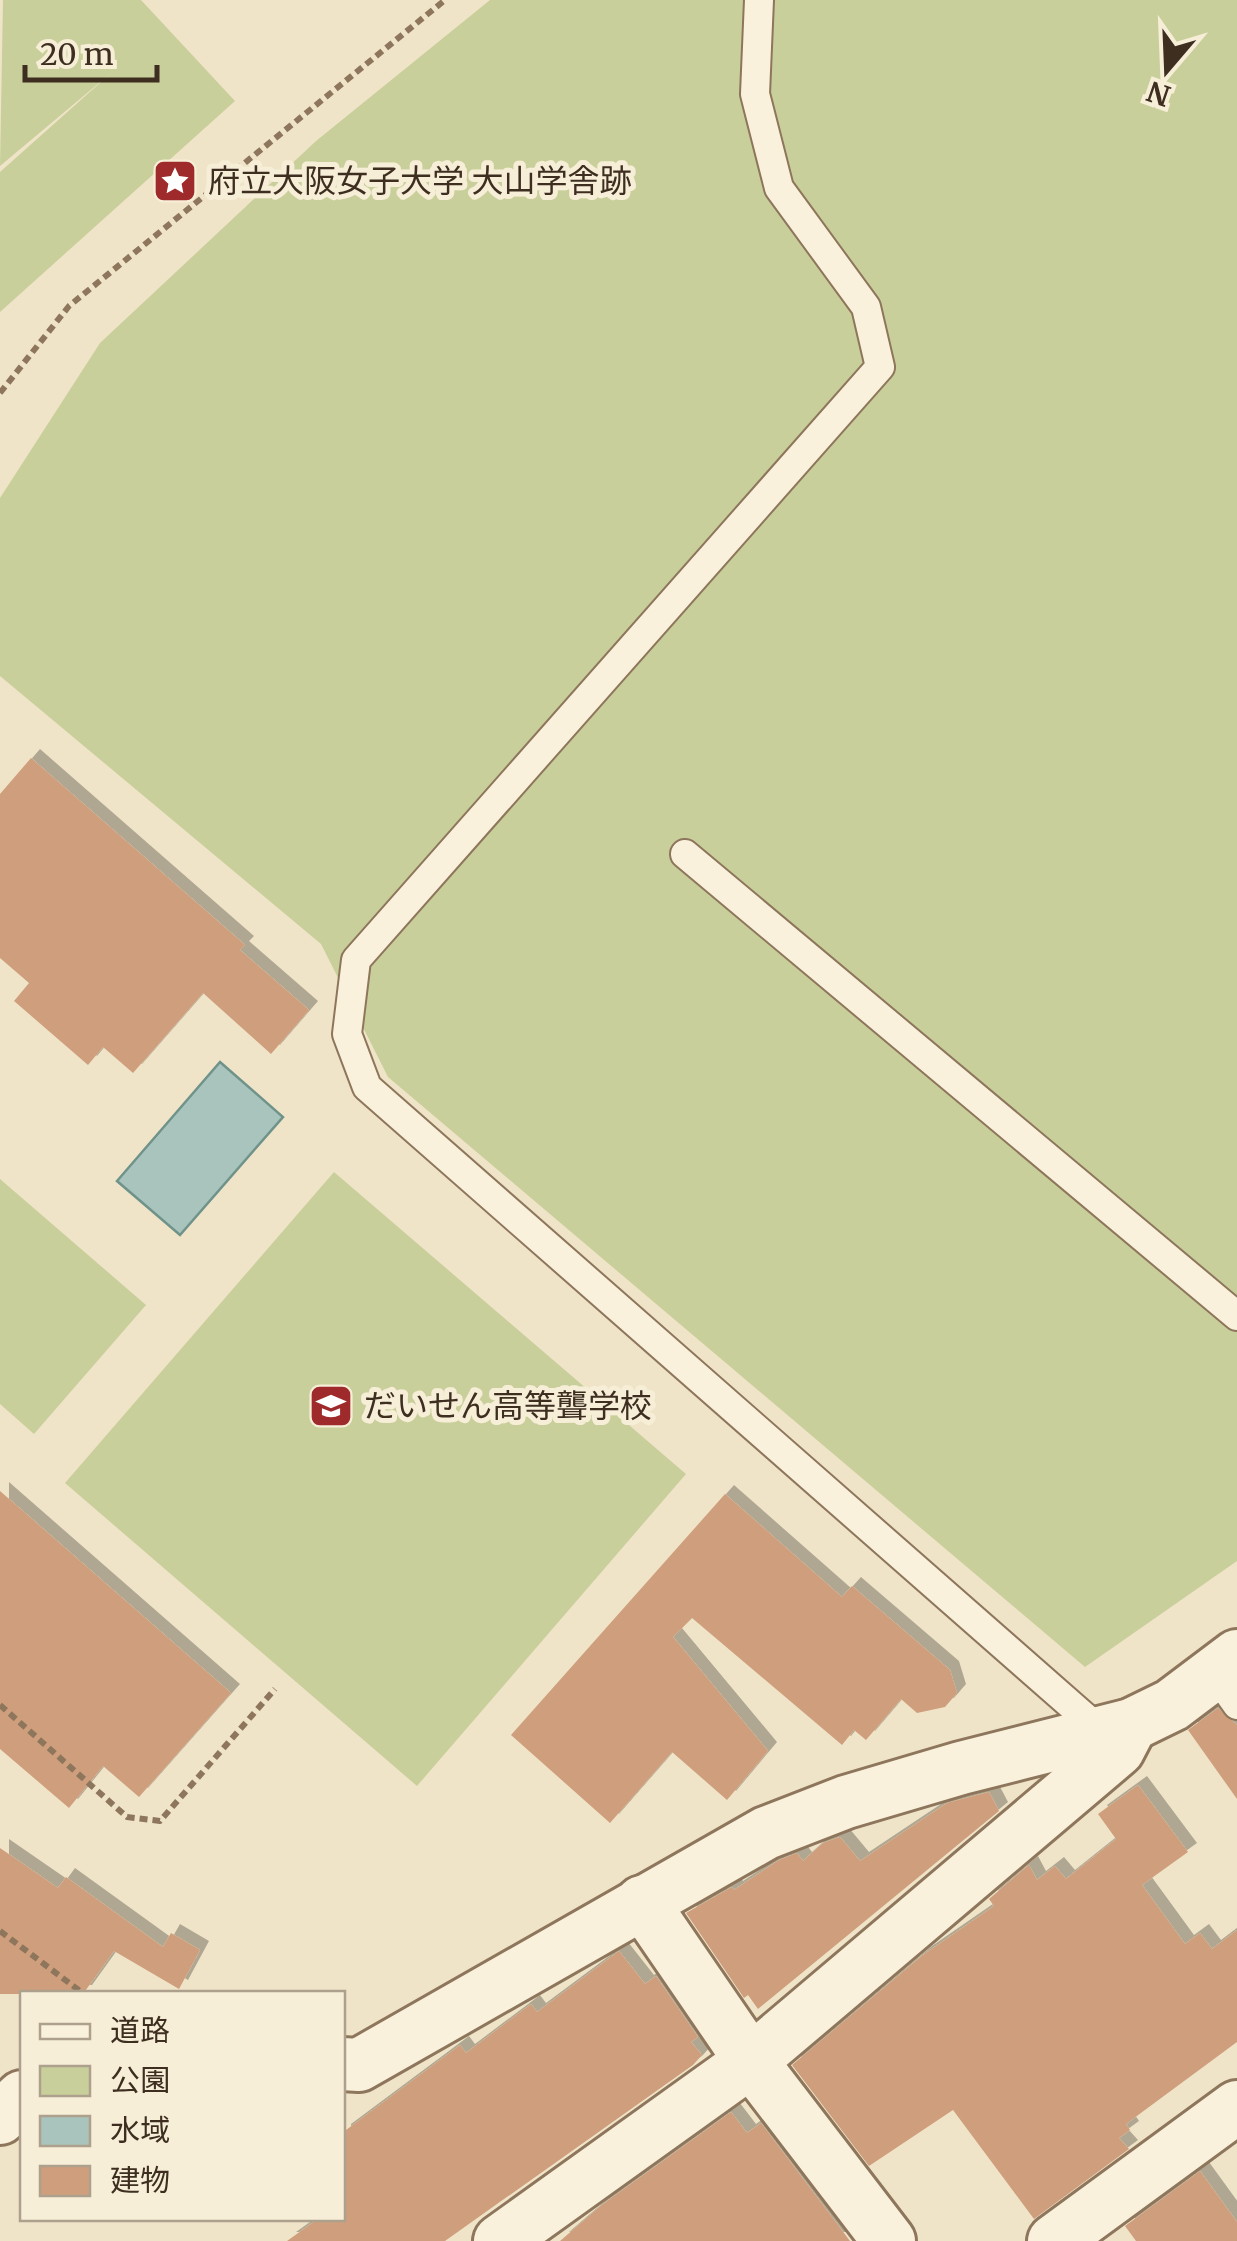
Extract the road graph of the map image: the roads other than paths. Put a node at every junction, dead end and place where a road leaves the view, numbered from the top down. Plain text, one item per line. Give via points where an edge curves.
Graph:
1 (759, 0) edge
2 (685, 854) dead end
3 (1237, 1316) edge
4 (1230, 1678) edge
5 (1117, 1729) junction
6 (642, 1902) junction
7 (750, 2061) junction
8 (345, 2064) edge
9 (20, 2099) edge
10 (1237, 2107) edge
11 (0, 2118) edge
12 (500, 2241) edge
13 (889, 2241) edge
14 (1054, 2241) edge

1 - 5 lane via 755,94 780,188 866,306 880,368 356,960 347,1034 368,1087
2 - 3 lane
4 - 5 street
5 - 6 street via 846,1802 766,1832
5 - 7 street via 1118,1750
6 - 7 street
6 - 8 street via 359,2065
7 - 12 street
7 - 13 street
9 - 11 street
10 - 14 street

